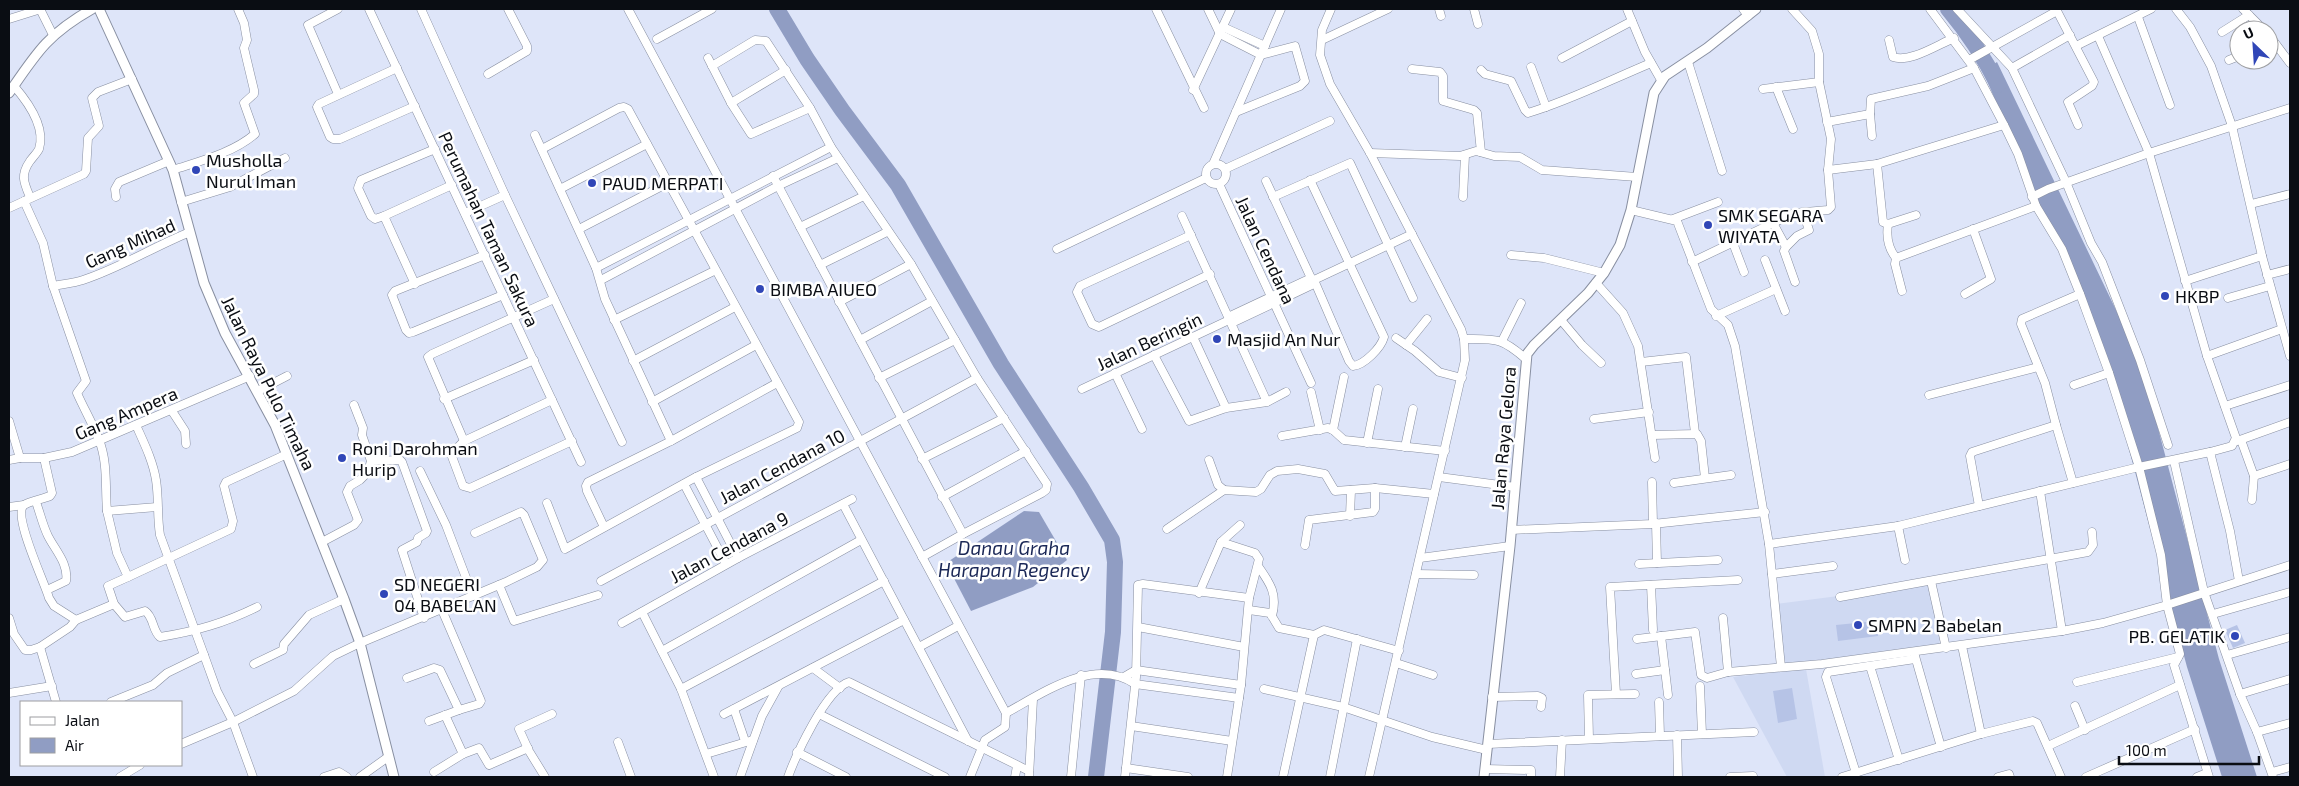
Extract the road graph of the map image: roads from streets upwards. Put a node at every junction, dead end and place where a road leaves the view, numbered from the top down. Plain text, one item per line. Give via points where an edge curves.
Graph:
1 (40, 9) edge
2 (92, 9) edge
3 (99, 9) edge
4 (238, 9) edge
5 (338, 9) edge
6 (369, 9) edge
7 (421, 9) edge
8 (508, 9) edge
9 (628, 9) edge
10 (712, 9) edge
11 (1156, 9) edge
12 (1208, 9) edge
13 (1231, 9) edge
14 (1281, 9) edge
15 (1331, 9) edge
16 (1388, 9) edge
17 (1474, 9) edge
18 (1627, 9) edge
19 (1756, 9) edge
20 (1792, 9) edge
21 (1930, 9) edge
22 (1957, 9) edge
23 (2151, 9) edge
24 (2176, 9) edge
25 (2243, 9) edge
26 (2057, 10) edge
27 (1370, 12) edge
28 (1746, 12) edge
29 (2249, 15) junction
30 (2138, 16) junction
31 (9, 19) edge
32 (2254, 20) edge
33 (1632, 21) junction
34 (1478, 24) dead end
35 (1221, 31) junction
36 (2222, 32) dead end
37 (53, 35) junction
38 (2070, 35) junction
39 (2098, 36) junction
40 (1954, 38) junction
41 (657, 39) dead end
42 (1322, 40) junction
43 (1889, 40) dead end
44 (1265, 46) junction
45 (2076, 46) junction
46 (1992, 49) junction
47 (2279, 50) edge
48 (1261, 55) junction
49 (708, 58) dead end
50 (1562, 58) dead end
51 (1970, 59) junction
52 (1688, 62) junction
53 (1650, 63) junction
54 (2290, 63) edge
55 (712, 66) junction
56 (1532, 67) dead end
57 (397, 68) junction
58 (1974, 68) junction
59 (2012, 68) junction
60 (786, 70) junction
61 (1412, 70) dead end
62 (1481, 70) dead end
63 (488, 74) dead end
64 (132, 78) junction
65 (1661, 80) junction
66 (1820, 82) junction
67 (1776, 88) junction
68 (13, 90) edge
69 (1193, 90) junction
70 (1763, 90) dead end
71 (338, 94) junction
72 (731, 103) junction
73 (2170, 105) dead end
74 (415, 106) junction
75 (810, 108) junction
76 (1204, 108) dead end
77 (1546, 108) junction
78 (2290, 108) edge
79 (1236, 112) junction
80 (1870, 114) junction
81 (1330, 121) dead end
82 (1828, 122) junction
83 (2004, 125) junction
84 (2078, 125) dead end
85 (2232, 126) junction
86 (1793, 129) dead end
87 (536, 135) dead end
88 (1872, 136) dead end
89 (647, 144) junction
90 (831, 147) junction
91 (434, 149) junction
92 (542, 149) junction
93 (1370, 152) junction
94 (1481, 152) junction
95 (2148, 154) junction
96 (815, 155) junction
97 (1465, 155) junction
98 (285, 158) dead end
99 (838, 158) junction
100 (170, 161) junction
101 (1213, 164) junction
102 (1877, 164) junction
103 (821, 166) junction
104 (1225, 169) junction
105 (174, 170) junction
106 (1828, 170) junction
107 (1722, 172) dead end
108 (773, 176) junction
109 (1637, 177) junction
110 (1206, 178) junction
111 (1310, 180) junction
112 (1266, 181) dead end
113 (2066, 182) junction
114 (668, 183) junction
115 (1219, 184) junction
116 (452, 185) junction
117 (778, 186) junction
118 (560, 189) junction
119 (2290, 194) edge
120 (505, 195) junction
121 (864, 196) junction
122 (116, 197) dead end
123 (1274, 197) junction
124 (1463, 197) dead end
125 (2032, 197) junction
126 (27, 199) junction
127 (730, 200) junction
128 (182, 202) junction
129 (1718, 202) dead end
130 (2251, 204) junction
131 (2036, 206) junction
132 (9, 208) edge
133 (735, 210) junction
134 (1631, 210) junction
135 (1803, 212) junction
136 (465, 213) junction
137 (1916, 214) dead end
138 (384, 216) junction
139 (1182, 216) dead end
140 (1673, 219) junction
141 (688, 222) junction
142 (1773, 223) junction
143 (1888, 224) junction
144 (800, 227) junction
145 (579, 229) junction
146 (1973, 229) junction
147 (190, 232) junction
148 (693, 232) junction
149 (888, 232) junction
150 (1412, 234) junction
151 (1191, 235) junction
152 (1733, 242) junction
153 (1389, 245) junction
154 (1786, 247) junction
155 (1057, 249) dead end
156 (484, 255) junction
157 (1511, 255) dead end
158 (2262, 256) junction
159 (1896, 258) junction
160 (1764, 260) dead end
161 (1692, 262) junction
162 (1350, 263) junction
163 (911, 264) junction
164 (820, 265) junction
165 (596, 268) junction
166 (2290, 269) edge
167 (714, 270) junction
168 (1744, 272) dead end
169 (1604, 273) junction
170 (1210, 274) junction
171 (2267, 275) junction
172 (600, 280) junction
173 (1313, 281) junction
174 (2185, 281) junction
175 (1795, 282) dead end
176 (1596, 283) junction
177 (415, 284) junction
178 (53, 286) junction
179 (2270, 286) junction
180 (1776, 289) junction
181 (1902, 291) dead end
182 (1965, 294) dead end
183 (2080, 294) junction
184 (503, 295) junction
185 (1413, 298) dead end
186 (2228, 298) dead end
187 (554, 299) junction
188 (1272, 300) junction
189 (932, 301) junction
190 (840, 302) junction
191 (1521, 303) dead end
192 (735, 307) junction
193 (1785, 311) dead end
194 (513, 316) junction
195 (1716, 316) junction
196 (1427, 318) dead end
197 (614, 320) junction
198 (1230, 320) junction
199 (1561, 320) junction
200 (2282, 329) junction
201 (1193, 337) junction
202 (1396, 338) dead end
203 (1464, 339) junction
204 (860, 340) junction
205 (955, 340) junction
206 (1502, 341) junction
207 (756, 345) junction
208 (1406, 345) junction
209 (1154, 355) junction
210 (2207, 356) junction
211 (2290, 356) edge
212 (1526, 359) junction
213 (534, 360) junction
214 (633, 361) junction
215 (1641, 362) junction
216 (1601, 363) dead end
217 (2038, 367) junction
218 (1115, 372) junction
219 (2109, 373) junction
220 (250, 376) junction
221 (287, 376) dead end
222 (1344, 377) dead end
223 (879, 378) junction
224 (977, 378) junction
225 (1462, 378) junction
226 (777, 383) junction
227 (1311, 383) dead end
228 (2074, 385) dead end
229 (2290, 385) edge
230 (1082, 389) dead end
231 (1378, 389) dead end
232 (258, 391) junction
233 (1286, 392) dead end
234 (1311, 392) dead end
235 (1929, 395) dead end
236 (444, 399) junction
237 (552, 400) junction
238 (652, 402) junction
239 (1267, 402) junction
240 (354, 405) dead end
241 (2225, 406) junction
242 (1226, 408) junction
243 (1413, 409) dead end
244 (172, 411) junction
245 (1649, 412) junction
246 (1004, 418) junction
247 (901, 419) junction
248 (1594, 419) dead end
249 (9, 421) edge
250 (2290, 422) edge
251 (136, 425) junction
252 (2056, 425) junction
253 (1142, 428) dead end
254 (1320, 430) junction
255 (1333, 430) junction
256 (1695, 433) junction
257 (1652, 435) junction
258 (1282, 436) dead end
259 (2239, 440) junction
260 (100, 441) junction
261 (464, 441) junction
262 (572, 441) junction
263 (671, 441) junction
264 (860, 441) junction
265 (622, 442) dead end
266 (1367, 443) junction
267 (186, 444) dead end
268 (2168, 445) dead end
269 (1406, 447) junction
270 (1026, 451) junction
271 (1445, 451) junction
272 (2210, 452) junction
273 (287, 454) junction
274 (20, 458) junction
275 (44, 458) junction
276 (922, 458) junction
277 (1655, 458) dead end
278 (9, 460) edge
279 (1209, 460) dead end
280 (370, 461) junction
281 (2174, 461) junction
282 (581, 462) dead end
283 (2290, 464) edge
284 (2141, 466) junction
285 (420, 471) dead end
286 (1731, 474) dead end
287 (2254, 476) junction
288 (696, 477) junction
289 (1439, 477) junction
290 (1705, 478) junction
291 (1652, 482) dead end
292 (1674, 483) dead end
293 (2073, 483) junction
294 (684, 484) junction
295 (1515, 487) junction
296 (1375, 488) junction
297 (1224, 490) junction
298 (1351, 490) junction
299 (2040, 491) junction
300 (1434, 494) junction
301 (942, 497) junction
302 (852, 499) dead end
303 (2252, 500) dead end
304 (36, 502) junction
305 (547, 503) dead end
306 (843, 504) junction
307 (24, 505) junction
308 (1979, 506) junction
309 (9, 507) edge
310 (158, 507) junction
311 (107, 511) junction
312 (1765, 512) junction
313 (1350, 516) junction
314 (717, 518) junction
315 (705, 524) junction
316 (1655, 524) junction
317 (1240, 525) dead end
318 (1898, 526) junction
319 (604, 527) junction
320 (1167, 529) dead end
321 (1511, 530) junction
322 (475, 532) dead end
323 (2092, 532) dead end
324 (963, 534) junction
325 (861, 540) junction
326 (322, 542) junction
327 (1221, 542) junction
328 (1770, 544) junction
329 (1305, 545) dead end
330 (1510, 546) junction
331 (738, 558) junction
332 (922, 558) junction
333 (1420, 558) junction
334 (169, 559) junction
335 (1718, 560) dead end
336 (1905, 560) dead end
337 (2049, 560) junction
338 (1657, 563) junction
339 (726, 564) junction
340 (1639, 564) dead end
341 (2290, 565) edge
342 (1258, 566) junction
343 (1833, 566) dead end
344 (1416, 574) junction
345 (1772, 574) junction
346 (1474, 575) dead end
347 (128, 577) junction
348 (1738, 580) dead end
349 (1931, 580) junction
350 (601, 581) dead end
351 (884, 581) junction
352 (2239, 581) junction
353 (499, 585) junction
354 (1651, 585) junction
355 (47, 590) junction
356 (2204, 592) junction
357 (2290, 592) edge
358 (1199, 593) junction
359 (598, 595) dead end
360 (473, 596) junction
361 (1840, 597) dead end
362 (1249, 598) junction
363 (344, 599) junction
364 (114, 604) junction
365 (2167, 605) junction
366 (257, 607) dead end
367 (442, 610) junction
368 (1249, 610) junction
369 (642, 612) junction
370 (2213, 614) junction
371 (1272, 616) junction
372 (9, 618) edge
373 (424, 618) junction
374 (1723, 618) dead end
375 (76, 620) junction
376 (904, 620) junction
377 (622, 623) dead end
378 (958, 626) junction
379 (1138, 628) junction
380 (1654, 630) dead end
381 (2062, 630) junction
382 (196, 631) junction
383 (1314, 635) junction
384 (1661, 636) junction
385 (2290, 637) edge
386 (1357, 639) junction
387 (1637, 639) dead end
388 (360, 643) junction
389 (1962, 646) junction
390 (40, 647) junction
391 (919, 647) junction
392 (1244, 647) junction
393 (1946, 648) junction
394 (662, 651) junction
395 (1398, 652) junction
396 (204, 655) junction
397 (1915, 655) junction
398 (2227, 655) junction
399 (2178, 657) junction
400 (1396, 663) junction
401 (254, 664) dead end
402 (1870, 666) junction
403 (1781, 667) junction
404 (813, 668) junction
405 (1136, 670) junction
406 (1665, 670) junction
407 (1728, 672) junction
408 (1433, 674) dead end
409 (1636, 674) dead end
410 (1082, 675) junction
411 (1124, 676) junction
412 (407, 678) dead end
413 (2290, 679) edge
414 (2077, 682) dead end
415 (1135, 684) junction
416 (1241, 685) junction
417 (2180, 685) junction
418 (52, 686) junction
419 (778, 686) junction
420 (1700, 686) dead end
421 (840, 688) junction
422 (681, 689) junction
423 (1264, 689) dead end
424 (9, 693) edge
425 (1616, 694) junction
426 (1635, 694) dead end
427 (2240, 694) junction
428 (1668, 695) dead end
429 (1492, 697) junction
430 (1239, 698) junction
431 (1301, 698) junction
432 (1033, 699) junction
433 (56, 701) edge
434 (113, 701) edge
435 (1659, 702) dead end
436 (2075, 706) dead end
437 (1541, 707) dead end
438 (1343, 708) junction
439 (734, 709) junction
440 (459, 710) junction
441 (1006, 713) junction
442 (552, 714) dead end
443 (724, 714) dead end
444 (819, 714) junction
445 (445, 715) junction
446 (1382, 720) junction
447 (430, 721) dead end
448 (233, 722) junction
449 (2290, 723) edge
450 (1131, 726) junction
451 (2195, 728) junction
452 (2085, 730) junction
453 (1754, 732) dead end
454 (2257, 732) junction
455 (1702, 734) junction
456 (1981, 734) junction
457 (1677, 735) junction
458 (1660, 736) junction
459 (1589, 739) junction
460 (1562, 740) junction
461 (749, 741) junction
462 (968, 741) junction
463 (1232, 741) junction
464 (618, 742) dead end
465 (182, 744) edge
466 (2048, 746) junction
467 (981, 747) junction
468 (1488, 747) junction
469 (1941, 747) junction
470 (528, 748) junction
471 (797, 752) junction
472 (463, 754) junction
473 (706, 754) junction
474 (388, 757) junction
475 (1898, 760) junction
476 (138, 766) edge
477 (1017, 766) junction
478 (2290, 767) edge
479 (1126, 768) junction
480 (434, 772) dead end
481 (1485, 773) edge
482 (1856, 773) junction
483 (1029, 774) edge
484 (2273, 774) edge
485 (2208, 775) edge
486 (1753, 776) edge
487 (120, 777) edge
488 (253, 777) edge
489 (324, 777) edge
490 (347, 777) edge
491 (360, 777) edge
492 (394, 777) edge
493 (546, 777) edge
494 (630, 777) edge
495 (714, 777) edge
496 (740, 777) edge
497 (788, 777) edge
498 (846, 777) edge
499 (945, 777) edge
500 (970, 777) edge
501 (1015, 777) edge
502 (1071, 777) edge
503 (1125, 777) edge
504 (1188, 777) edge
505 (1226, 777) edge
506 (1283, 777) edge
507 (1330, 777) edge
508 (1369, 777) edge
509 (1531, 777) edge
510 (1560, 777) edge
511 (1678, 777) edge
512 (1730, 777) edge
513 (1842, 777) edge
514 (1998, 777) edge
515 (2010, 777) edge
516 (2061, 777) edge
517 (2086, 777) edge
518 (2197, 777) edge

1 - 31 street
1 - 37 street
2 - 37 street
3 - 64 street, Jalan Raya Pulo Timaha
4 - 105 street via 244,23 247,40 244,48 254,90 244,103 254,134 216,154
5 - 71 street via 308,25
6 - 57 street, Perumahan Taman Sakura
7 - 120 street
8 - 63 street via 527,52
9 - 127 street
10 - 41 street
11 - 69 street
12 - 35 street
13 - 35 street
14 - 44 street
15 - 42 street via 1322,30
16 - 27 street
17 - 34 street
18 - 33 street
19 - 28 street
20 - 66 street via 1812,31
21 - 40 street
22 - 46 street
23 - 30 street
24 - 85 street via 2210,66
25 - 29 street
26 - 38 street
26 - 46 street
27 - 42 street
28 - 52 street
29 - 32 street
29 - 36 street
30 - 39 street
30 - 73 street
33 - 50 street
33 - 53 street
35 - 44 street
35 - 48 street
35 - 69 street
37 - 68 street via 34,55
38 - 45 street
38 - 59 street
39 - 45 street
39 - 95 street
40 - 43 street via 1911,57 1896,59 1892,57
40 - 51 street
42 - 93 street via 1320,55 1330,84
44 - 48 street
45 - 84 street via 2094,82 2068,102
46 - 51 street
46 - 59 street
47 - 54 street
48 - 79 street
48 - 79 street via 1295,46 1305,84
49 - 55 street
51 - 58 street
52 - 65 street
52 - 107 street
53 - 65 street
53 - 77 street
55 - 60 street via 760,39 766,41
55 - 72 street
56 - 77 street
57 - 71 street
57 - 74 street, Perumahan Taman Sakura
58 - 80 street via 1928,86 1876,97 1871,100
58 - 83 street
59 - 113 street
60 - 72 street
60 - 75 street
61 - 94 street via 1440,72 1443,76 1443,101 1477,113
62 - 77 street via 1511,81 1527,112
64 - 100 street, Jalan Raya Pulo Timaha
64 - 126 street via 98,92 92,98 99,126 88,138 84,174
65 - 109 street, Jalan Raya Gelora via 1653,98
66 - 67 street
66 - 82 street
67 - 70 street
67 - 86 street
68 - 126 street via 27,104 38,123 40,134 38,150 24,172
69 - 76 street
71 - 74 street via 317,107 333,140
72 - 75 street via 751,134
74 - 91 street, Perumahan Taman Sakura
75 - 90 street
78 - 85 street
79 - 101 street
80 - 82 street
80 - 88 street
81 - 104 street
82 - 106 street
83 - 102 street
83 - 125 street via 2018,154
85 - 95 street
85 - 130 street
87 - 92 street
89 - 92 street via 624,107
89 - 114 street
89 - 118 street
90 - 96 street
90 - 99 street
91 - 116 street, Perumahan Taman Sakura
91 - 138 street via 358,184 371,216
92 - 118 street
93 - 97 street
93 - 150 street
94 - 97 street
94 - 109 street via 1524,158 1542,170
95 - 113 street
95 - 174 street
96 - 103 street
96 - 108 street
97 - 124 street
98 - 128 street via 235,185
99 - 103 street
99 - 121 street
100 - 105 street, Jalan Raya Pulo Timaha
100 - 122 street via 119,182 115,189
101 - 104 street via 1220,164
101 - 110 street via 1207,168
102 - 106 street
102 - 143 street via 1882,217
103 - 117 street
104 - 115 street via 1225,177
105 - 128 street, Jalan Raya Pulo Timaha
106 - 135 street via 1830,209
108 - 117 street
108 - 127 street
109 - 134 street, Jalan Raya Gelora
110 - 115 street
110 - 155 street
111 - 123 street
111 - 153 street via 1350,163
111 - 162 street
112 - 123 street
113 - 125 street
113 - 268 street via 2102,262
114 - 141 street
114 - 145 street
115 - 188 street, Jalan Cendana
116 - 136 street, Perumahan Taman Sakura
116 - 138 street
117 - 133 street
117 - 144 street
118 - 145 street
119 - 130 street
120 - 136 street
120 - 187 street
121 - 144 street
121 - 149 street
123 - 173 street
125 - 131 street
126 - 132 street
126 - 178 street via 44,243
127 - 133 street
127 - 141 street
128 - 147 street, Jalan Raya Pulo Timaha
129 - 140 street
130 - 158 street
131 - 146 street
131 - 183 street via 2062,249
133 - 148 street
133 - 264 street
134 - 140 street
134 - 169 street, Jalan Raya Gelora via 1620,245
135 - 142 street
135 - 154 street via 1809,230
136 - 156 street, Perumahan Taman Sakura
137 - 143 street
138 - 177 street
139 - 151 street
140 - 161 street via 1679,225
141 - 148 street
141 - 165 street
142 - 152 street
142 - 154 street
143 - 159 street via 1887,238
144 - 164 street
145 - 165 street
146 - 159 street
146 - 182 street via 1991,279
147 - 178 street, Gang Mihad via 123,265 84,280
147 - 220 street, Jalan Raya Pulo Timaha via 207,291 225,333
148 - 167 street
148 - 172 street
149 - 163 street
149 - 164 street
150 - 153 street, Jalan Beringin
150 - 203 street
151 - 170 street
151 - 170 street via 1077,288 1092,324 1099,326
152 - 161 street
152 - 168 street
153 - 162 street, Jalan Beringin
153 - 185 street
154 - 175 street via 1784,250
156 - 177 street
156 - 184 street, Perumahan Taman Sakura
157 - 169 street via 1544,258
158 - 171 street
158 - 174 street
159 - 181 street
160 - 180 street
161 - 195 street
162 - 173 street, Jalan Beringin
162 - 173 street via 1384,337 1361,364 1354,366 1350,362
163 - 189 street
163 - 190 street
164 - 190 street
165 - 172 street
166 - 171 street
167 - 192 street
167 - 197 street
169 - 176 street, Jalan Raya Gelora
170 - 198 street
171 - 179 street
172 - 197 street
173 - 188 street, Jalan Beringin
174 - 210 street
176 - 199 street, Jalan Raya Gelora
176 - 215 street via 1623,313 1638,346
177 - 184 street via 392,294 409,333
178 - 260 street via 86,381 77,393
179 - 186 street
179 - 200 street
180 - 193 street
180 - 195 street
183 - 217 street via 2022,319 2021,324
183 - 219 street
184 - 194 street, Perumahan Taman Sakura
187 - 194 street
187 - 265 street
188 - 198 street, Jalan Beringin
188 - 227 street, Jalan Cendana
189 - 204 street
189 - 205 street
190 - 204 street
191 - 206 street
192 - 207 street
192 - 214 street
194 - 213 street, Perumahan Taman Sakura
194 - 236 street via 428,357
195 - 312 street via 1728,325 1735,346
196 - 208 street
197 - 214 street
198 - 201 street, Jalan Beringin
198 - 239 street
199 - 212 street, Jalan Raya Gelora via 1534,345
199 - 216 street
200 - 210 street
200 - 211 street
201 - 209 street, Jalan Beringin
201 - 242 street
202 - 208 street
203 - 206 street
203 - 225 street
204 - 223 street
205 - 223 street
205 - 224 street
206 - 212 street
207 - 226 street
207 - 238 street
208 - 225 street via 1439,372
209 - 218 street, Jalan Beringin
209 - 242 street via 1189,421
210 - 241 street
212 - 295 street, Jalan Raya Gelora
213 - 236 street
213 - 237 street, Perumahan Taman Sakura
214 - 238 street
215 - 245 street
215 - 256 street via 1686,358
217 - 235 street
217 - 252 street
218 - 230 street, Jalan Beringin
218 - 253 street
219 - 228 street
219 - 284 street
220 - 232 street, Jalan Raya Pulo Timaha
220 - 244 street, Gang Ampera
221 - 232 street
222 - 255 street
223 - 247 street
224 - 246 street
224 - 247 street, Jalan Cendana 10
225 - 271 street
226 - 263 street
226 - 288 street via 799,422 797,428
229 - 241 street
231 - 266 street
232 - 273 street, Jalan Raya Pulo Timaha
233 - 239 street
234 - 254 street
236 - 261 street
237 - 261 street
237 - 262 street, Perumahan Taman Sakura
238 - 263 street
239 - 242 street
240 - 280 street
241 - 259 street
243 - 269 street
244 - 251 street, Gang Ampera
244 - 267 street via 185,431
245 - 248 street
245 - 257 street
246 - 270 street
246 - 276 street
247 - 264 street, Jalan Cendana 10
247 - 276 street
249 - 274 street
250 - 259 street
251 - 260 street, Gang Ampera
251 - 310 street via 151,460
252 - 293 street
252 - 308 street via 1972,452
254 - 255 street
254 - 258 street
255 - 266 street via 1344,440
256 - 257 street
256 - 290 street via 1701,441
257 - 277 street
259 - 272 street via 2232,446
259 - 287 street
260 - 275 street, Gang Ampera
260 - 311 street via 105,464
261 - 262 street via 451,454 466,488
262 - 282 street, Perumahan Taman Sakura
263 - 319 street via 588,482 587,491
264 - 314 street, Jalan Cendana 10
264 - 332 street
266 - 269 street
269 - 271 street
270 - 301 street
270 - 324 street via 1047,484 1045,492
271 - 289 street
272 - 281 street
272 - 352 street
273 - 326 street, Jalan Raya Pulo Timaha
273 - 334 street via 226,482 224,486 233,521 231,529
274 - 275 street, Gang Ampera
274 - 278 street, Gang Ampera
275 - 304 street via 52,493
276 - 301 street
279 - 297 street via 1218,484
280 - 326 street via 368,472 346,492 358,522
280 - 373 street via 402,462 426,531 417,542 402,550
281 - 284 street
281 - 356 street
283 - 287 street
284 - 293 street
284 - 365 street via 2161,555
285 - 360 street via 446,525
286 - 290 street
287 - 303 street
288 - 294 street
288 - 314 street
289 - 295 street
289 - 300 street
290 - 292 street
291 - 316 street
293 - 299 street
294 - 315 street
294 - 319 street
295 - 321 street, Jalan Raya Gelora
296 - 298 street
296 - 300 street
296 - 313 street via 1374,510
297 - 298 street via 1256,492 1270,475 1298,469 1325,474 1334,490
297 - 320 street
298 - 313 street
299 - 308 street
299 - 337 street
300 - 333 street
301 - 324 street
302 - 306 street, Jalan Cendana 9
304 - 307 street
304 - 355 street via 48,537 57,548 67,575 66,581
305 - 319 street via 565,549
306 - 325 street
306 - 331 street, Jalan Cendana 9
307 - 309 street
307 - 355 street via 21,510 23,530
308 - 318 street
310 - 311 street
310 - 334 street via 160,535
311 - 347 street via 117,553
312 - 316 street
312 - 328 street
313 - 329 street via 1309,520
314 - 315 street, Jalan Cendana 10
314 - 331 street
315 - 339 street
315 - 350 street, Jalan Cendana 10
316 - 321 street
316 - 338 street
317 - 327 street
318 - 328 street
318 - 336 street
321 - 330 street, Jalan Raya Gelora
322 - 353 street via 520,512 524,514 542,560 537,567
323 - 337 street via 2092,545 2088,552
324 - 332 street
325 - 351 street
325 - 394 street
326 - 363 street, Jalan Raya Pulo Timaha
327 - 342 street via 1255,553 1259,559
327 - 358 street
328 - 345 street
330 - 333 street
330 - 429 street, Jalan Raya Gelora
331 - 339 street, Jalan Cendana 9
332 - 378 street
333 - 344 street
334 - 347 street
334 - 382 street
335 - 338 street
337 - 349 street
337 - 381 street
338 - 340 street
339 - 369 street, Jalan Cendana 9
341 - 352 street
342 - 362 street
342 - 371 street via 1274,592 1276,602
343 - 345 street
344 - 346 street
344 - 395 street
345 - 403 street
347 - 364 street via 108,586
348 - 354 street
349 - 361 street
349 - 393 street
351 - 376 street
351 - 422 street
352 - 356 street
353 - 359 street via 514,621
353 - 360 street
354 - 380 street
354 - 425 street via 1610,587
355 - 375 street via 54,606
356 - 365 street
356 - 370 street
357 - 370 street
358 - 362 street
358 - 379 street via 1143,584 1137,586
360 - 367 street
362 - 368 street
363 - 388 street, Jalan Raya Pulo Timaha
363 - 401 street via 309,615 284,644 283,650
364 - 375 street
364 - 382 street via 125,617 145,611 150,614 160,637
365 - 381 street
365 - 399 street
366 - 382 street via 229,621
367 - 373 street
367 - 440 street via 481,701
368 - 371 street
368 - 392 street
369 - 377 street, Jalan Cendana 9
369 - 394 street
370 - 398 street
371 - 383 street via 1279,628
372 - 390 street via 14,634 25,650
373 - 388 street
374 - 407 street
375 - 390 street
376 - 391 street
376 - 404 street
378 - 391 street
378 - 441 street
379 - 392 street
379 - 405 street
381 - 389 street
382 - 396 street
383 - 386 street via 1324,630
383 - 431 street
384 - 387 street
384 - 406 street
384 - 407 street via 1695,632 1701,675 1707,678
385 - 398 street
386 - 395 street
386 - 438 street
388 - 448 street via 334,656 294,691
388 - 474 street, Jalan Raya Pulo Timaha
389 - 393 street
389 - 456 street
390 - 418 street
391 - 462 street
392 - 416 street
393 - 397 street
394 - 422 street
395 - 400 street
396 - 434 street via 167,673 153,684
396 - 448 street
397 - 402 street
397 - 403 street
397 - 469 street
398 - 427 street
399 - 414 street
399 - 417 street via 2174,665
400 - 408 street
400 - 446 street
402 - 475 street
402 - 482 street via 1830,670 1826,675
403 - 407 street
404 - 419 street
404 - 421 street
405 - 411 street
405 - 415 street
405 - 416 street
406 - 409 street
406 - 428 street
410 - 411 street
410 - 432 street
410 - 502 street
411 - 415 street
412 - 440 street via 438,669
413 - 427 street
415 - 430 street
415 - 450 street
416 - 430 street
417 - 451 street
417 - 452 street
418 - 424 street
418 - 433 street
419 - 439 street
419 - 461 street
420 - 455 street
421 - 444 street
421 - 462 street via 851,683
422 - 473 street
423 - 431 street
425 - 426 street
425 - 459 street via 1588,696
427 - 454 street
429 - 437 street via 1538,696 1542,698
429 - 468 street, Jalan Raya Gelora
430 - 463 street
431 - 438 street
431 - 506 street
432 - 441 street
432 - 483 street
435 - 458 street
436 - 452 street
438 - 446 street
438 - 507 street
439 - 443 street
439 - 461 street
440 - 445 street
441 - 467 street via 1005,727 985,740
442 - 470 street via 519,728
444 - 471 street
444 - 499 street
445 - 447 street
445 - 472 street
446 - 468 street via 1432,736
446 - 508 street
448 - 465 street
448 - 488 street
449 - 454 street
450 - 463 street
450 - 479 street
451 - 485 street
451 - 517 street
452 - 466 street
453 - 455 street
454 - 484 street
455 - 457 street
456 - 466 street via 2035,721
456 - 469 street
457 - 458 street
457 - 511 street
458 - 459 street
459 - 460 street
460 - 468 street
460 - 510 street
461 - 473 street
461 - 496 street
462 - 467 street
463 - 505 street
464 - 494 street
466 - 516 street
467 - 477 street
467 - 500 street
468 - 481 street, Jalan Raya Gelora
469 - 475 street
470 - 472 street via 489,765 479,748
470 - 493 street
471 - 497 street
471 - 498 street
472 - 480 street
473 - 495 street
474 - 491 street
474 - 492 street, Jalan Raya Pulo Timaha
475 - 482 street
476 - 487 street
477 - 483 street
477 - 501 street
478 - 484 street
479 - 503 street
479 - 504 street
481 - 509 street via 1531,770
482 - 513 street
485 - 518 street
486 - 512 street
489 - 490 street via 339,772
514 - 515 street via 2008,774

